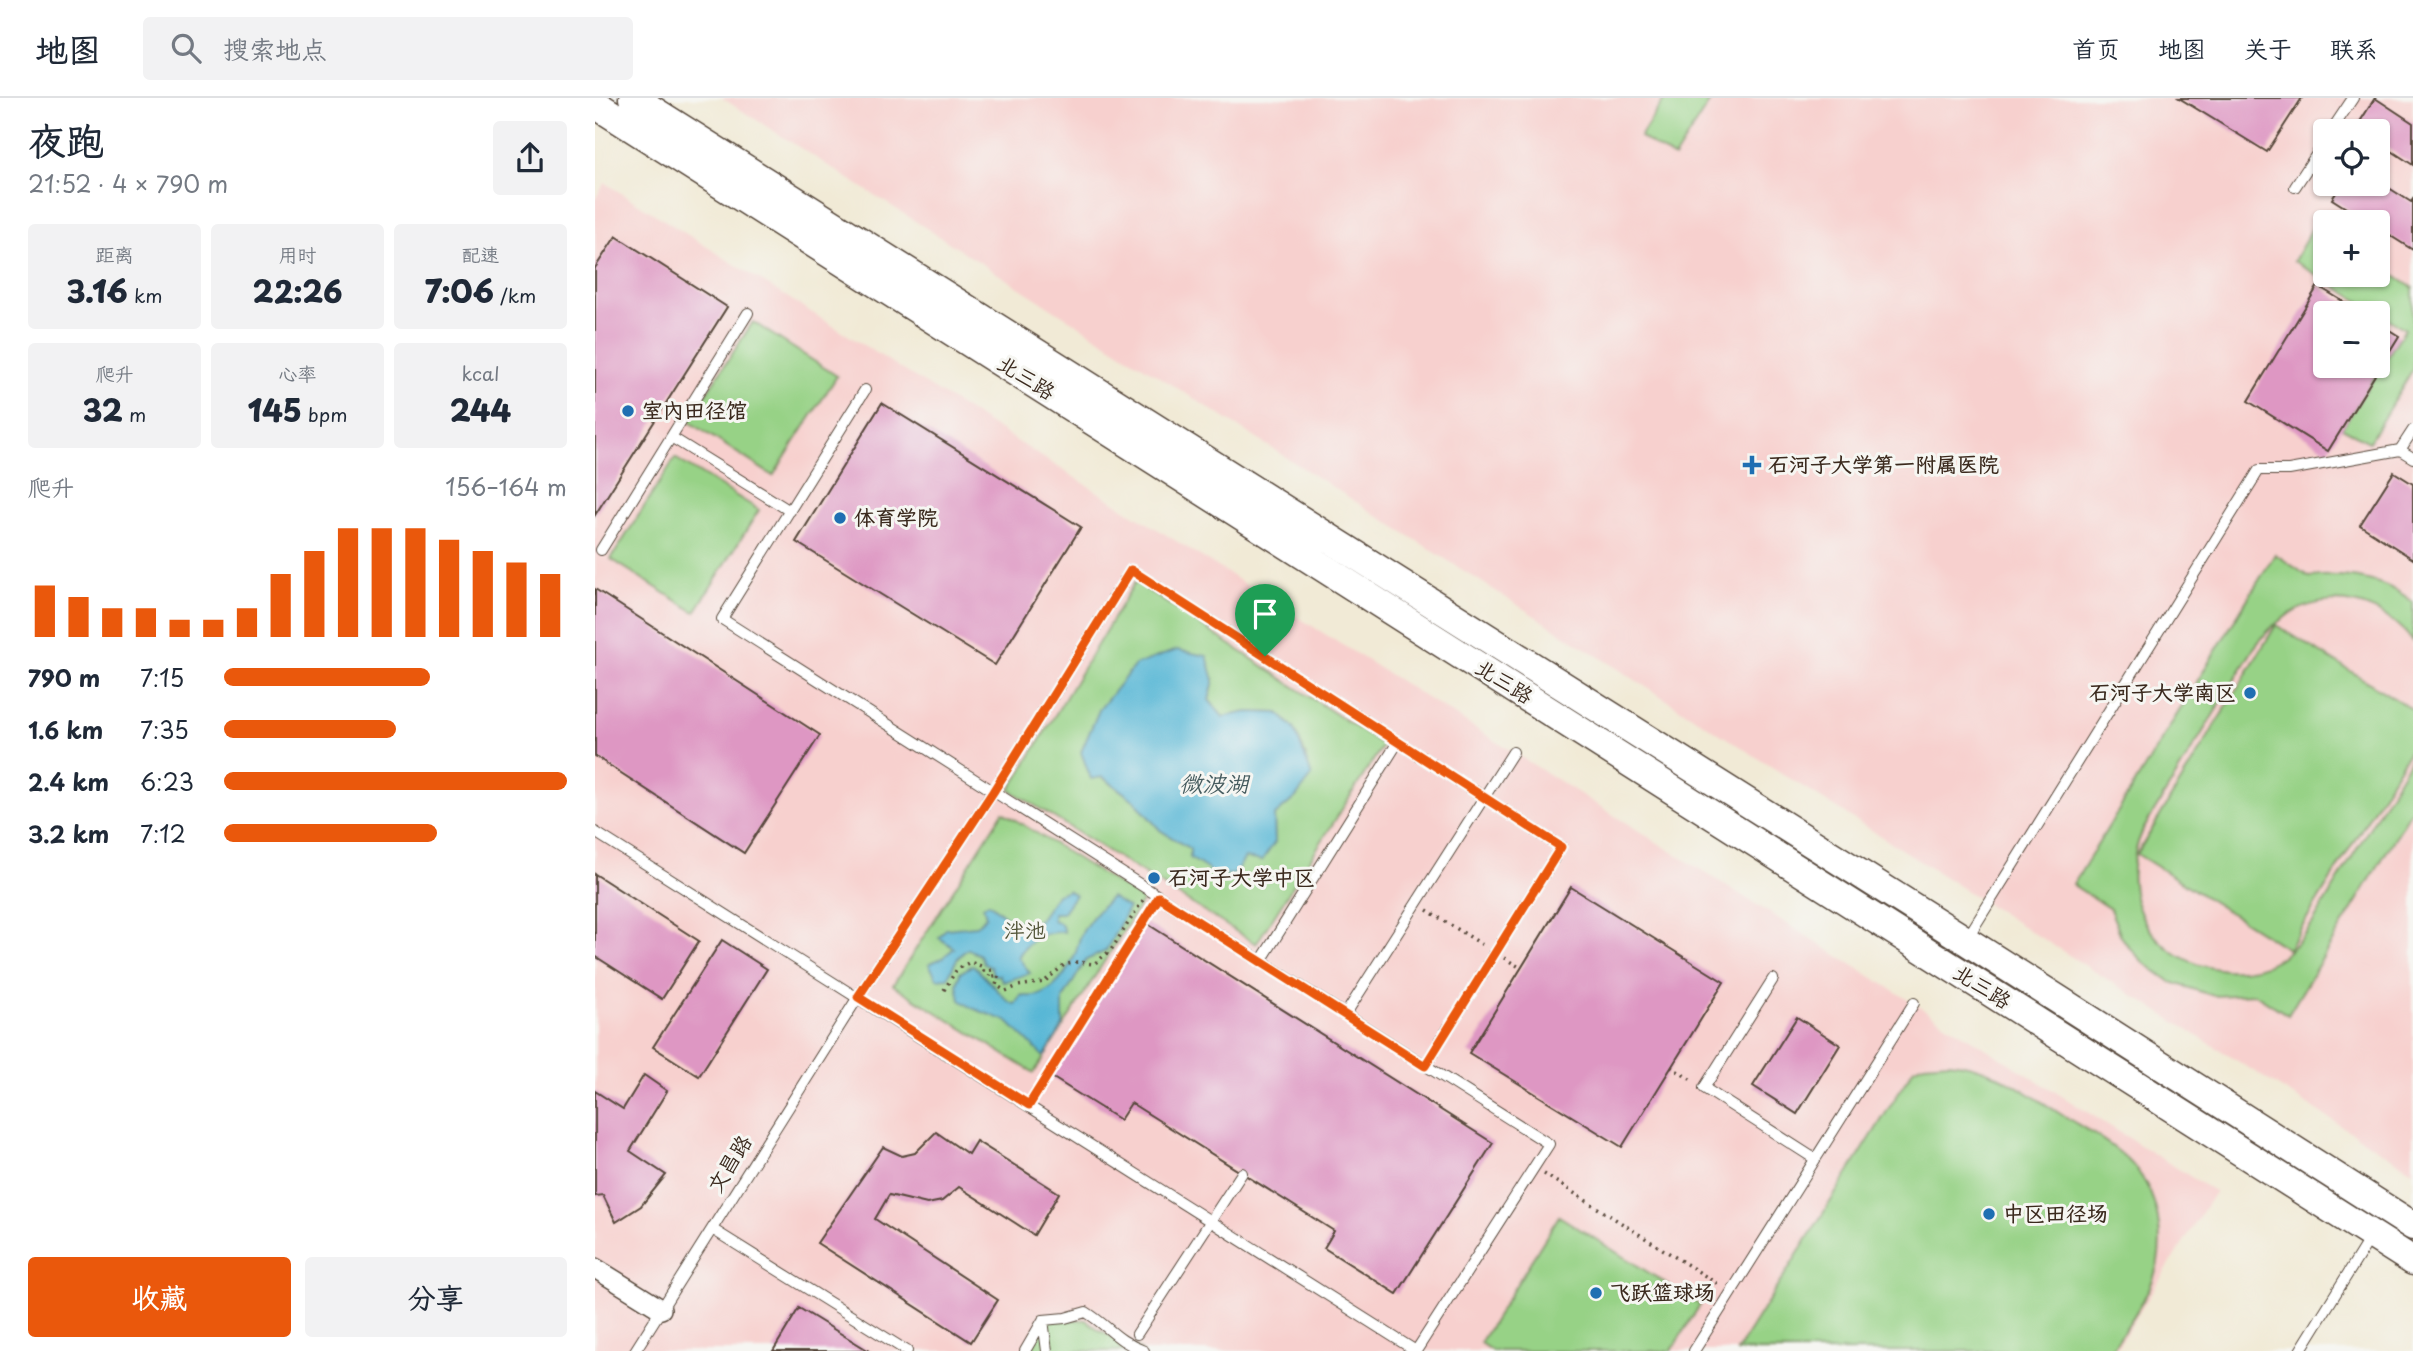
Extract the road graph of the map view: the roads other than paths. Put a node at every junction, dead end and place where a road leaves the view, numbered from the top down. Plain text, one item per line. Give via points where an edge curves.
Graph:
1 (633, 98) edge
2 (2353, 98) edge
3 (600, 107) edge
4 (2339, 119) edge
5 (2313, 160) edge
6 (2295, 187) dead end
7 (748, 313) dead end
8 (865, 390) dead end
9 (2413, 430) edge
10 (671, 437) junction
11 (2400, 450) junction
12 (2413, 458) edge
13 (790, 510) junction
14 (601, 550) dead end
15 (1398, 742) junction
16 (1513, 752) dead end
17 (993, 792) junction
18 (1484, 797) junction
19 (595, 832) edge
20 (1965, 940) junction
21 (1261, 961) junction
22 (1773, 979) dead end
23 (858, 997) junction
24 (1914, 1003) dead end
25 (1345, 1015) junction
26 (1425, 1066) junction
27 (1815, 1159) junction
28 (1242, 1173) dead end
29 (1211, 1220) junction
30 (2413, 1226) edge
31 (712, 1229) junction
32 (2371, 1235) junction
33 (2413, 1261) edge
34 (595, 1268) edge
35 (661, 1309) junction
36 (1043, 1320) junction
37 (1137, 1334) dead end
38 (635, 1351) edge
39 (907, 1351) edge
40 (1025, 1351) edge
41 (1047, 1351) edge
42 (1144, 1351) edge
43 (1416, 1351) edge
44 (1694, 1351) edge
45 (2300, 1351) edge

1 - 20 main road, 北三路
2 - 4 lane
3 - 32 main road, 北三路
5 - 6 lane
7 - 10 lane
8 - 13 lane
9 - 11 lane
10 - 13 lane
10 - 14 lane
11 - 12 lane
11 - 20 lane via 2289,470 2259,470
13 - 17 lane via 722,619
15 - 17 lane, 文昌路 via 1131,570
15 - 18 lane
15 - 21 lane
16 - 18 lane
17 - 21 lane
17 - 23 lane, 文昌路
18 - 25 lane
18 - 26 lane via 1561,847
19 - 23 lane
20 - 30 main road, 北三路
21 - 25 lane
22 - 27 lane via 1704,1088
23 - 29 lane
23 - 31 lane, 文昌路
24 - 27 lane
25 - 26 lane
26 - 43 lane via 1549,1144
27 - 44 lane
28 - 29 lane
29 - 37 lane
29 - 43 lane
31 - 35 lane, 文昌路
31 - 39 lane
32 - 33 main road, 北三路
32 - 45 lane
34 - 35 street
35 - 38 lane, 文昌路
36 - 40 lane
36 - 41 lane
36 - 42 lane via 1086,1312 1124,1344

